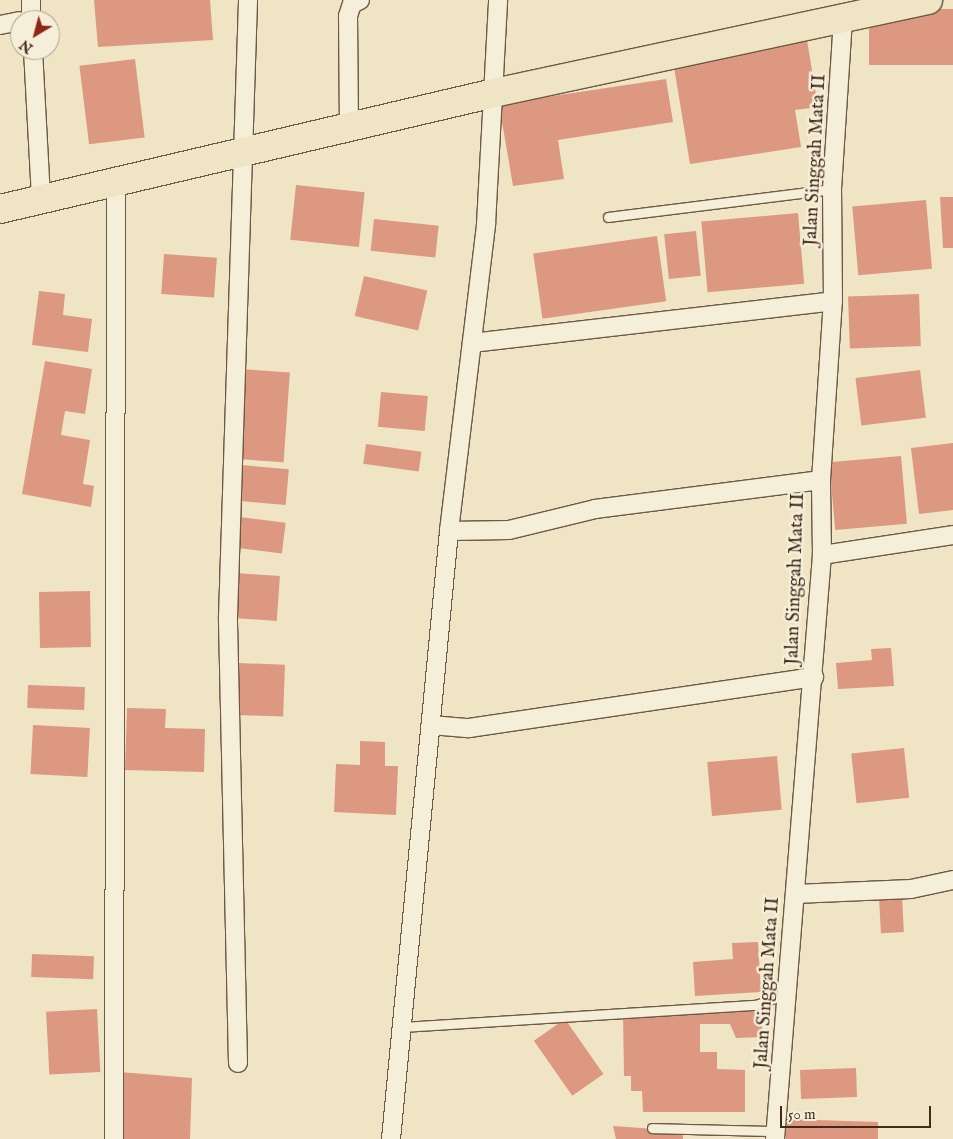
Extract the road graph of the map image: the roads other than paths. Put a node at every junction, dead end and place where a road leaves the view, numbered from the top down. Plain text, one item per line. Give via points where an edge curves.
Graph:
1 (248, 0) edge
2 (360, 0) edge
3 (498, 0) edge
4 (928, 0) edge
5 (843, 10) edge
6 (34, 60) edge
7 (502, 92) junction
8 (349, 129) junction
9 (242, 153) junction
10 (116, 181) junction
11 (832, 189) junction
12 (41, 199) junction
13 (0, 209) edge
14 (608, 217) dead end
15 (833, 301) junction
16 (479, 342) junction
17 (821, 480) junction
18 (449, 531) junction
19 (953, 535) edge
20 (822, 555) junction
21 (814, 677) junction
22 (431, 725) junction
23 (953, 880) edge
24 (795, 894) junction
25 (788, 993) junction
26 (402, 1027) junction
27 (238, 1062) dead end
28 (652, 1128) dead end
29 (775, 1135) edge
30 (114, 1139) edge
31 (391, 1139) edge

1 - 9 street
2 - 8 street via 352,4 348,16
3 - 7 street
4 - 5 highway
5 - 7 highway
5 - 11 street, Jalan Singgah Mata II
6 - 12 street
7 - 8 highway
7 - 16 street via 486,224
8 - 9 highway
9 - 10 highway
9 - 27 street via 228,617
10 - 12 highway
10 - 30 street
11 - 14 lane
11 - 15 street, Jalan Singgah Mata II
12 - 13 highway
15 - 16 street
15 - 17 street, Jalan Singgah Mata II
16 - 18 street
17 - 18 street via 595,510 490,532
17 - 20 street, Jalan Singgah Mata II
18 - 22 street
19 - 20 street
20 - 21 street, Jalan Singgah Mata II
21 - 22 street via 469,728
21 - 24 street, Jalan Singgah Mata II
22 - 26 street
23 - 24 street via 911,889
24 - 25 street, Jalan Singgah Mata II
25 - 26 lane via 756,1005
25 - 29 street, Jalan Singgah Mata II
26 - 31 street
28 - 29 lane

